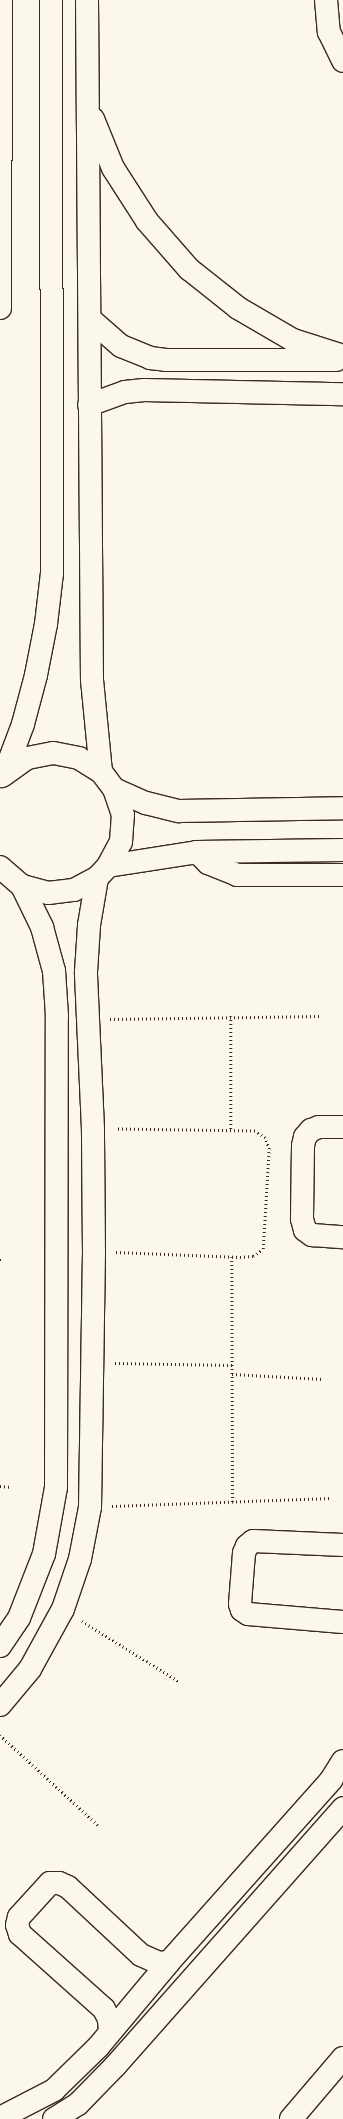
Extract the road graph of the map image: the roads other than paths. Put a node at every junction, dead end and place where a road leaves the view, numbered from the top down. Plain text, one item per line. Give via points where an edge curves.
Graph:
1 (1, 0) edge
2 (50, 0) edge
3 (87, 0) edge
4 (326, 0) edge
5 (343, 61) edge
6 (89, 109) junction
7 (0, 308) edge
8 (90, 319) junction
9 (343, 356) edge
10 (343, 360) edge
11 (343, 394) edge
12 (89, 405) junction
13 (101, 772) junction
14 (2, 775) edge
15 (114, 789) junction
16 (343, 808) edge
17 (343, 850) edge
18 (197, 852) junction
19 (0, 868) edge
20 (103, 872) junction
21 (343, 875) edge
22 (22, 886) junction
23 (343, 1127) edge
24 (343, 1236) edge
25 (343, 1545) edge
26 (343, 1622) edge
27 (0, 1646) edge
28 (0, 1705) edge
29 (343, 1761) edge
30 (343, 1808) edge
31 (169, 1962) junction
32 (110, 2031) junction
33 (343, 2058) edge
34 (78, 2112) edge
35 (0, 2118) edge
36 (54, 2119) edge
37 (291, 2119) edge

1 - 7 street
2 - 14 street via 52,573 36,675 23,724
3 - 6 street
4 - 5 street via 329,32
6 - 8 street
6 - 9 street via 113,168 147,221 189,268 238,308 293,340
8 - 10 street via 121,346 135,353 166,360
8 - 12 street
11 - 12 street via 144,390 125,392
12 - 13 street via 92,680
13 - 14 street via 79,758 53,753 27,758
13 - 15 street
15 - 16 street via 146,803 179,811
15 - 20 street via 123,815 121,842
17 - 18 street
18 - 20 street
18 - 21 street via 208,862 237,875
19 - 22 street
20 - 22 street via 74,890 48,893
20 - 28 street via 89,925 86,972 90,1019 94,1252 90,1507 80,1559 63,1609 30,1669
22 - 27 street via 42,927 54,971 57,1016 56,1487 44,1554 19,1618
23 - 24 street via 319,1127 311,1130 305,1137 302,1219 305,1230 312,1235
25 - 26 street via 253,1541 244,1553 240,1604 242,1610 248,1614
29 - 31 street via 331,1780
30 - 34 street
31 - 32 street
31 - 32 street via 159,1963 142,1956 68,1887 60,1883 50,1883 19,1917 17,1925 20,1934 104,2009
32 - 35 street via 54,2090
33 - 37 street
34 - 36 street

